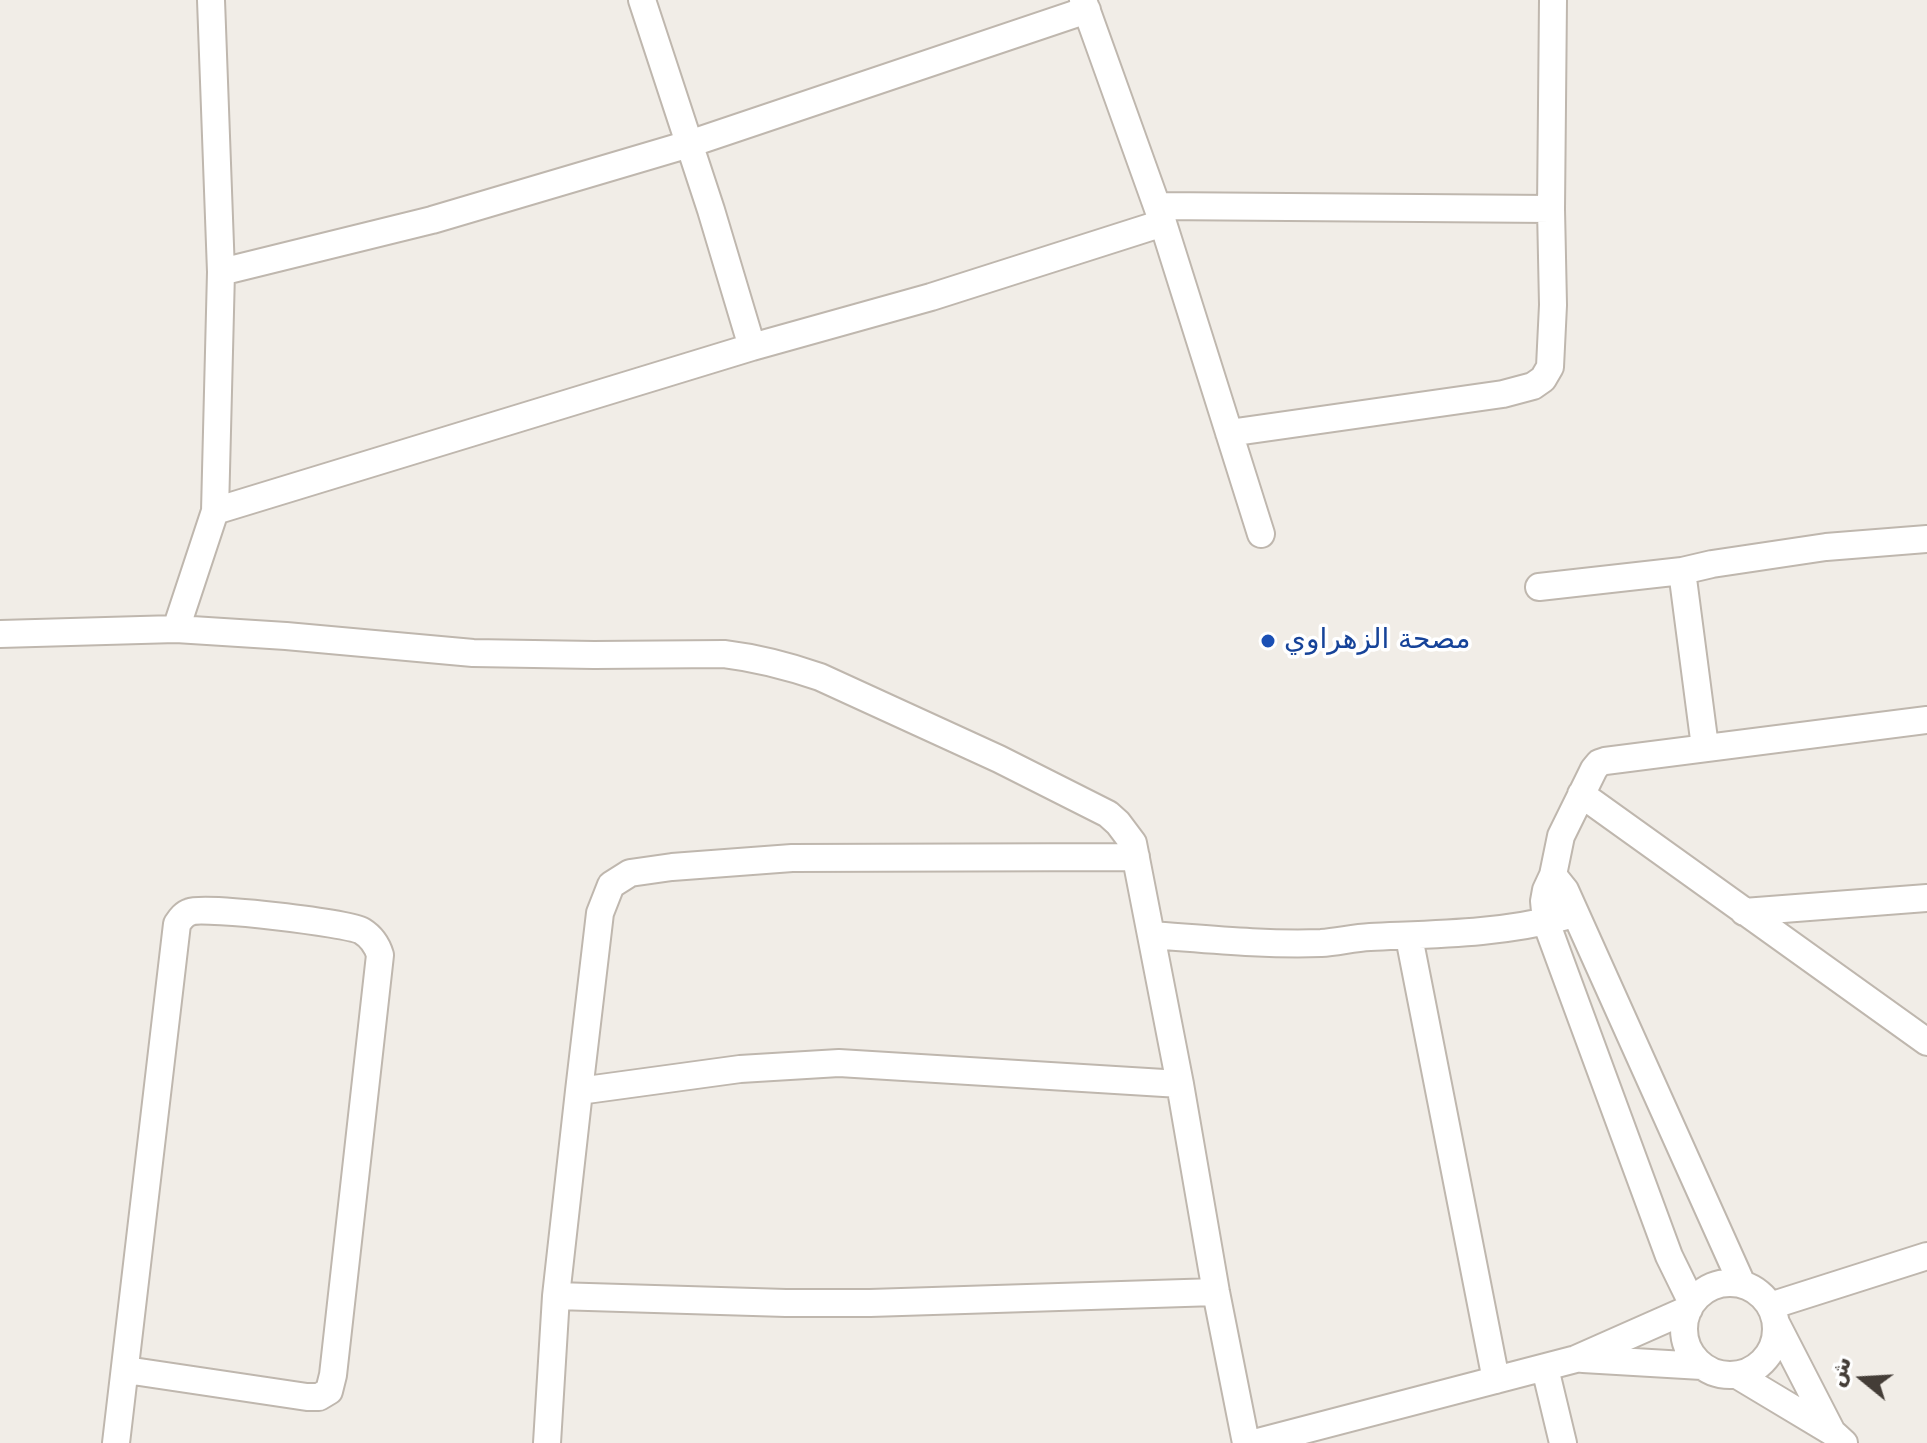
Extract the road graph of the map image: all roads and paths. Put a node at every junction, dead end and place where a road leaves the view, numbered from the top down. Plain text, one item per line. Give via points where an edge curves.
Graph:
1 (211, 0) edge
2 (642, 0) edge
3 (1553, 0) edge
4 (1085, 5) edge
5 (689, 144) junction
6 (1551, 209) junction
7 (1160, 215) junction
8 (221, 272) junction
9 (752, 347) junction
10 (1229, 433) junction
11 (215, 511) junction
12 (1261, 534) dead end
13 (1927, 539) edge
14 (1682, 571) junction
15 (1539, 587) dead end
16 (176, 629) junction
17 (0, 634) edge
18 (1927, 720) edge
19 (1705, 747) junction
20 (1581, 794) junction
21 (1136, 857) junction
22 (1553, 875) junction
23 (1927, 898) edge
24 (1744, 912) junction
25 (1575, 914) junction
26 (1546, 922) junction
27 (1151, 935) junction
28 (1409, 937) junction
29 (1927, 1042) edge
30 (1180, 1084) junction
31 (579, 1091) junction
32 (1927, 1256) edge
33 (1742, 1284) junction
34 (1216, 1292) junction
35 (556, 1296) junction
36 (1691, 1306) junction
37 (1773, 1314) junction
38 (1576, 1359) junction
39 (1702, 1366) junction
40 (1545, 1368) junction
41 (126, 1370) junction
42 (1737, 1375) junction
43 (1496, 1380) junction
44 (1838, 1438) edge
45 (116, 1443) edge
46 (547, 1443) edge
47 (1246, 1443) edge
48 (1254, 1443) edge
49 (1563, 1443) edge

1 - 8 street
2 - 5 street
3 - 6 street
4 - 5 street
4 - 7 street
5 - 8 street via 432,220
5 - 9 street
6 - 7 street
6 - 10 street via 1550,367 1533,386
7 - 9 street via 931,297
7 - 10 street
8 - 11 street
9 - 11 street
10 - 12 street
11 - 16 street
13 - 14 street via 1810,549
14 - 15 street
14 - 19 street
16 - 17 street
16 - 21 street via 473,653 724,654 769,661 881,704 1097,808 1126,832
18 - 19 street
19 - 20 street via 1599,763
20 - 22 street via 1561,836
20 - 24 street
21 - 27 street
21 - 31 street via 792,858 630,873 611,885 600,913
22 - 25 street
22 - 26 street via 1544,901
23 - 24 street
24 - 29 street
25 - 26 street
25 - 33 street
26 - 28 street
26 - 36 street
27 - 28 street via 1277,943
27 - 30 street
28 - 43 street
30 - 31 street via 839,1063 740,1069
30 - 34 street
31 - 35 street
32 - 37 street
33 - 36 street via 1707,1289
33 - 37 street via 1758,1292
34 - 35 street via 870,1303
34 - 47 street
35 - 46 street
36 - 38 street
36 - 39 street via 1685,1336
37 - 42 street via 1775,1341 1767,1357
37 - 44 street
38 - 39 street
38 - 40 street
39 - 42 street
40 - 43 street
40 - 49 street
41 - 41 street via 307,1397 329,1391 380,955 360,930 205,910 189,912 177,924
41 - 45 street
42 - 44 street
43 - 48 street

